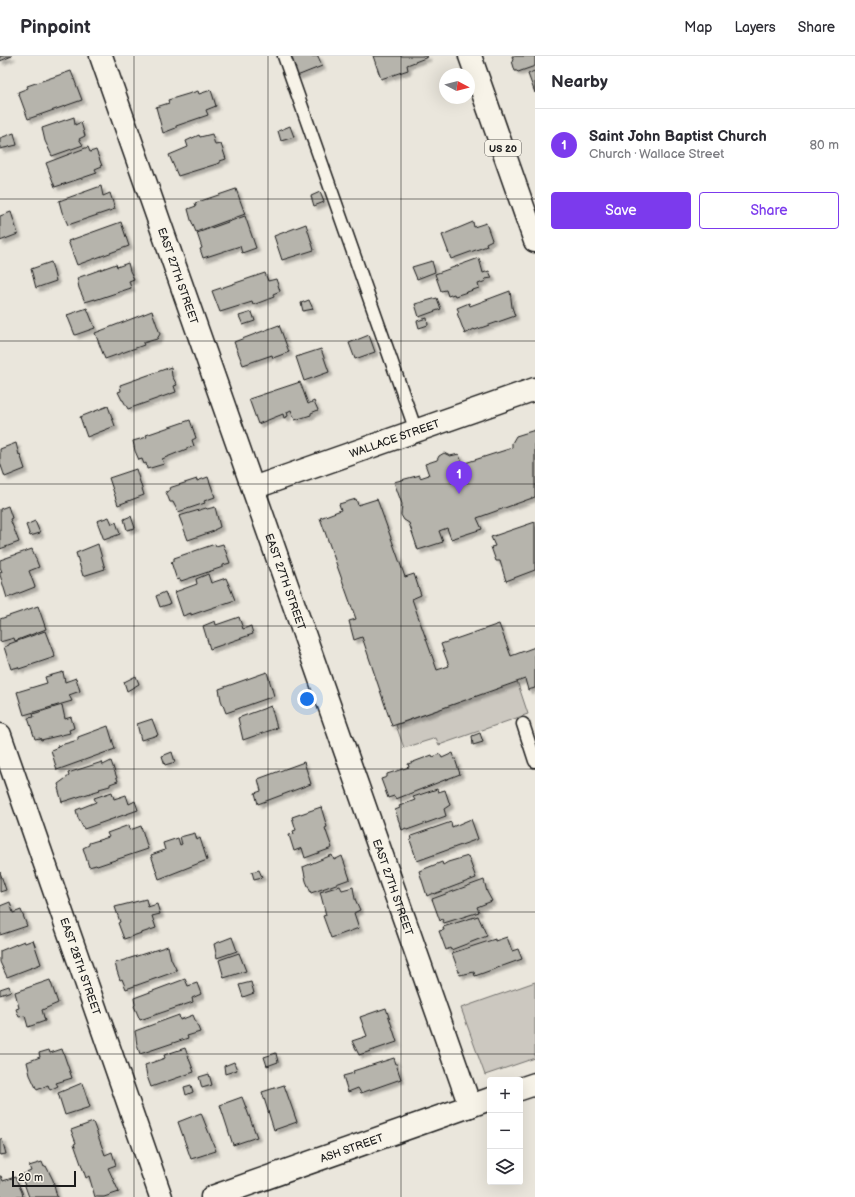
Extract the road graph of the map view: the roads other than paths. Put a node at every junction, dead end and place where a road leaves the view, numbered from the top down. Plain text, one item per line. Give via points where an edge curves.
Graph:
1 (102, 56) edge
2 (284, 56) edge
3 (470, 56) edge
4 (535, 241) edge
5 (535, 389) edge
6 (416, 431) junction
7 (253, 488) junction
8 (523, 724) dead end
9 (0, 735) edge
10 (535, 761) edge
11 (535, 1084) edge
12 (523, 1088) edge
13 (480, 1103) edge
14 (161, 1197) edge
15 (212, 1197) edge

1 - 7 street, EAST 27TH STREET
2 - 6 lane
3 - 4 street, US 20
5 - 6 street, WALLACE STREET
6 - 7 street, WALLACE STREET
7 - 13 street, EAST 27TH STREET
8 - 10 lane
9 - 14 street, EAST 28TH STREET
11 - 12 street
13 - 15 street, ASH STREET

